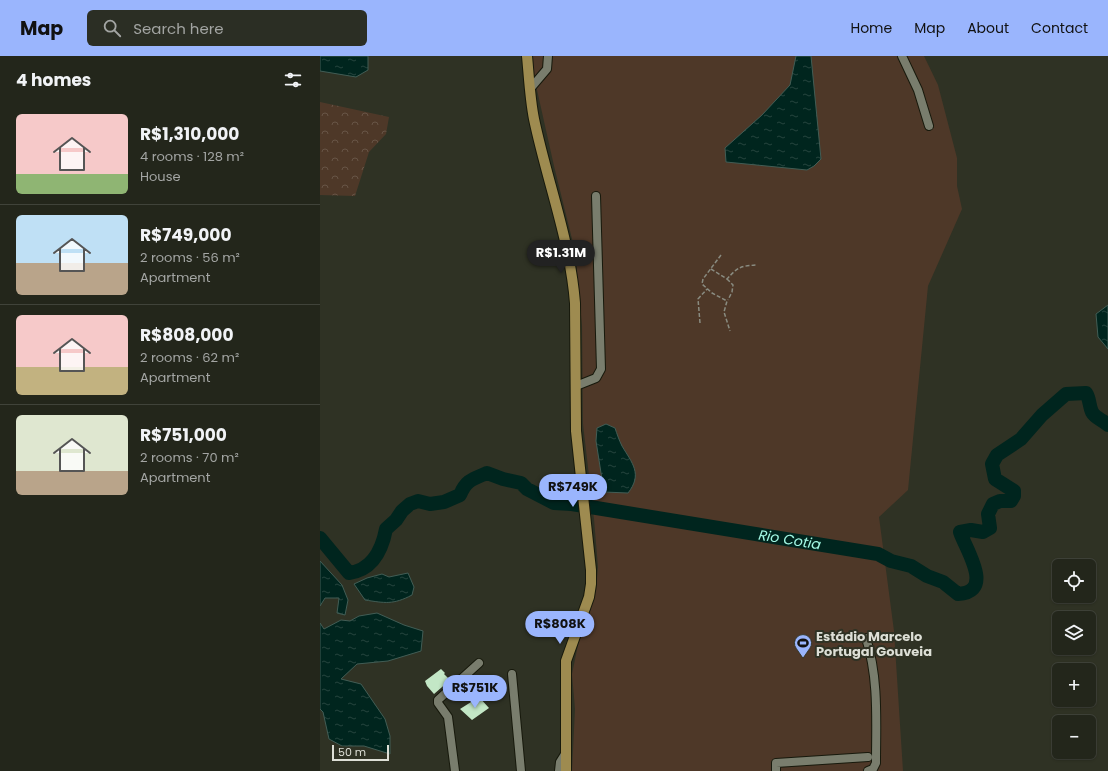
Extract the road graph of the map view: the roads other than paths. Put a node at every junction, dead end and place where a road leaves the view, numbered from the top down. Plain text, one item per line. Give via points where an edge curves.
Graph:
1 (527, 56) edge
2 (548, 56) edge
3 (902, 56) edge
4 (530, 89) junction
5 (929, 126) dead end
6 (596, 196) dead end
7 (576, 386) junction
8 (866, 638) dead end
9 (479, 662) dead end
10 (512, 674) dead end
11 (565, 754) junction
12 (868, 757) dead end
13 (455, 771) edge
14 (521, 771) edge
15 (559, 771) edge
16 (566, 771) edge
17 (776, 771) edge
18 (868, 771) edge

1 - 4 main road
2 - 4 lane via 547,69
3 - 5 lane via 918,90
4 - 7 main road via 534,118 563,230 573,282
6 - 7 lane via 601,369 596,378
7 - 11 main road via 576,431 591,584 566,661
8 - 18 lane via 873,667 876,723 876,764
9 - 13 lane via 438,700 448,717
10 - 14 lane
11 - 15 lane via 560,762
11 - 16 main road
12 - 17 lane via 776,763

